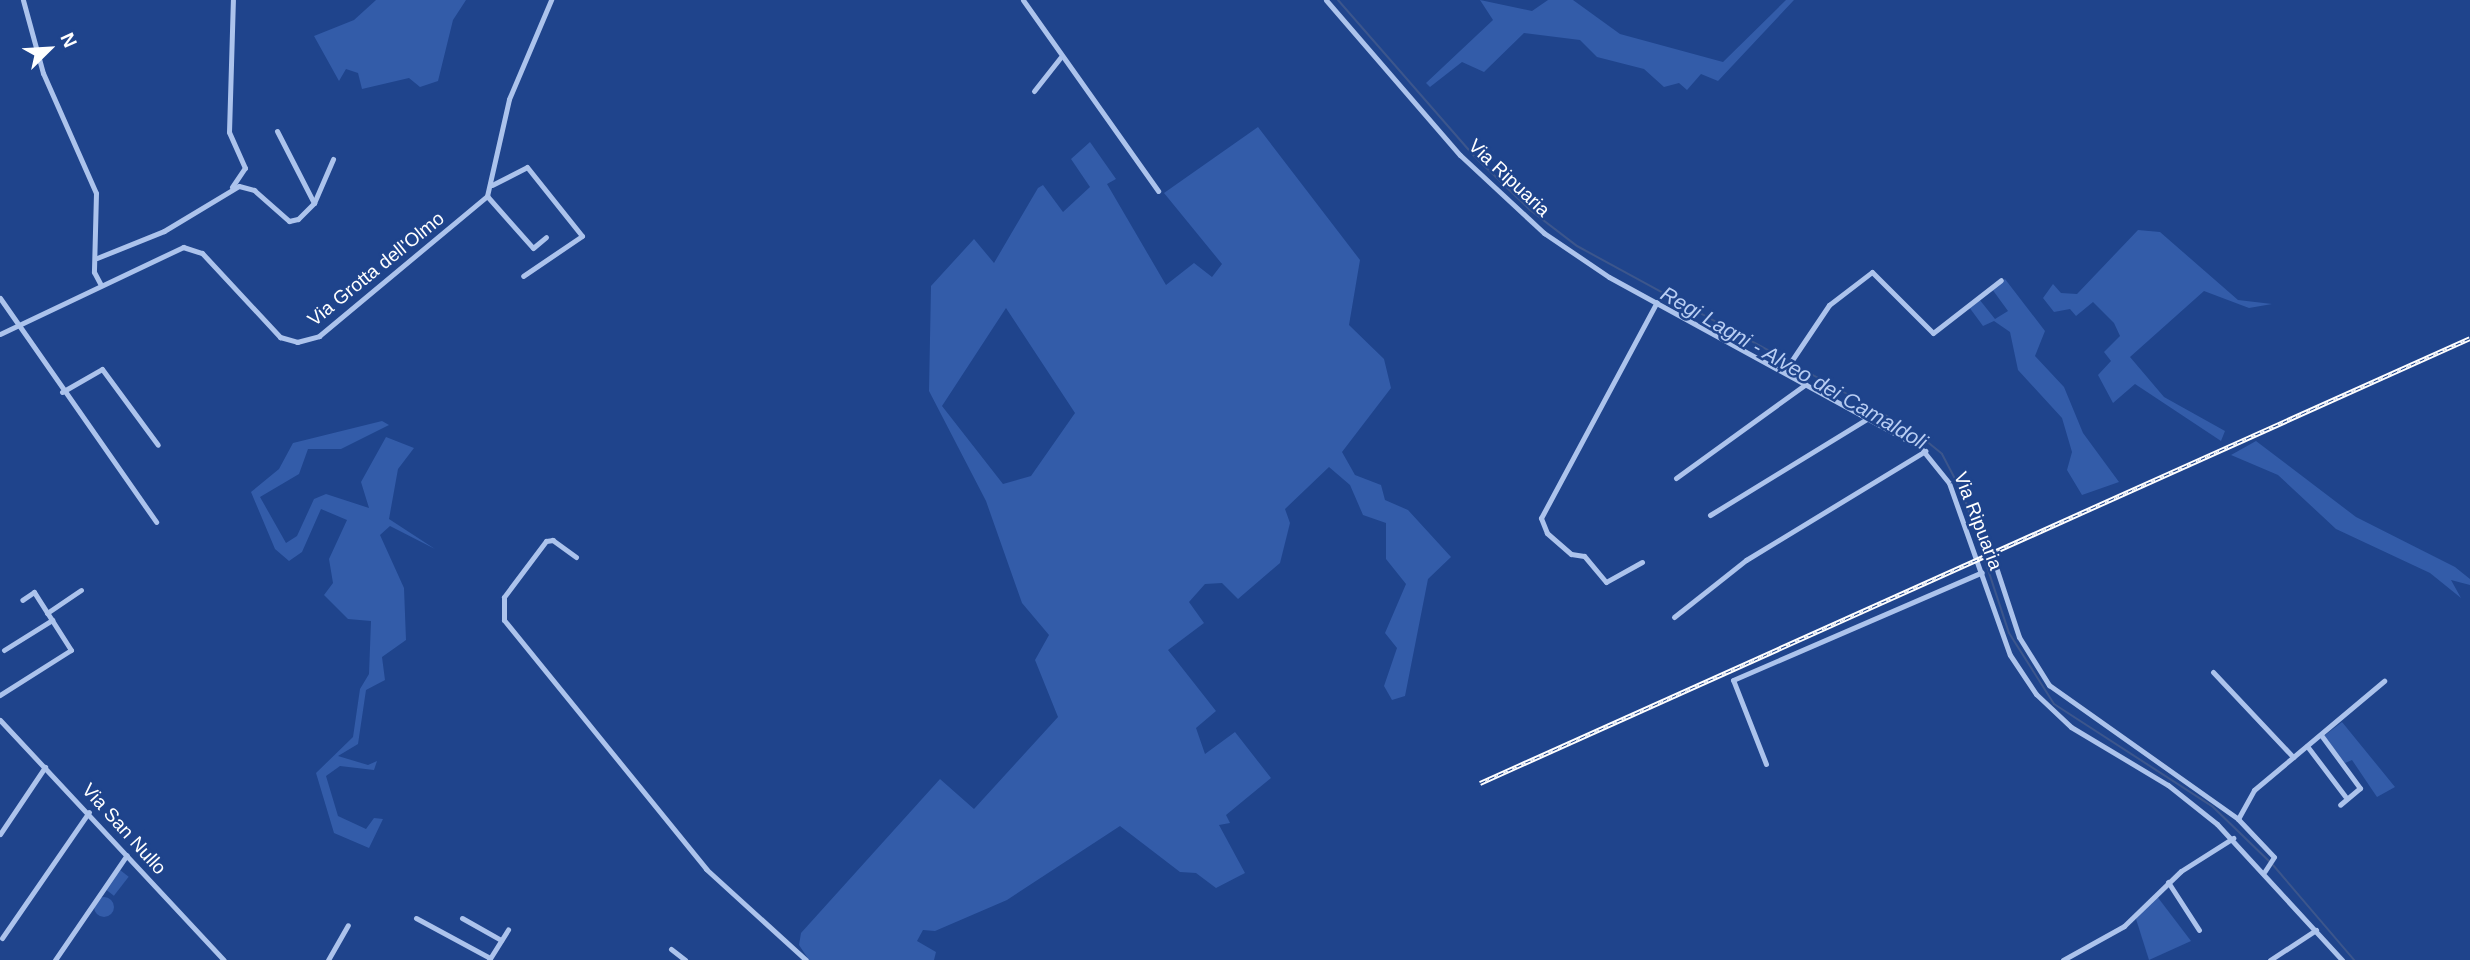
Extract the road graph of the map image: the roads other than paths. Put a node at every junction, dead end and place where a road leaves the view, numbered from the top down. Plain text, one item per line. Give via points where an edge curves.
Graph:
1 (23, 0) edge
2 (233, 0) edge
3 (551, 0) edge
4 (1023, 0) edge
5 (1326, 0) edge
6 (1060, 58) junction
7 (1034, 90) dead end
8 (277, 131) dead end
9 (332, 159) dead end
10 (492, 185) junction
11 (230, 189) junction
12 (1158, 191) dead end
13 (487, 196) junction
14 (314, 203) junction
15 (546, 237) dead end
16 (97, 258) junction
17 (523, 276) dead end
18 (2001, 280) dead end
19 (101, 285) junction
20 (0, 298) edge
21 (1657, 302) junction
22 (17, 326) junction
23 (0, 334) edge
24 (1785, 370) junction
25 (1806, 384) junction
26 (62, 392) junction
27 (1868, 418) junction
28 (158, 445) dead end
29 (1925, 452) junction
30 (1675, 478) dead end
31 (1710, 515) dead end
32 (156, 522) dead end
33 (576, 557) dead end
34 (1642, 562) dead end
35 (1995, 564) dead end
36 (1982, 572) junction
37 (81, 590) dead end
38 (22, 600) dead end
39 (47, 613) junction
40 (1674, 617) dead end
41 (52, 620) junction
42 (4, 650) dead end
43 (2213, 671) dead end
44 (2384, 681) dead end
45 (0, 695) edge
46 (0, 720) edge
47 (2321, 735) junction
48 (2307, 746) junction
49 (2293, 757) junction
50 (1766, 764) dead end
51 (45, 767) junction
52 (2345, 796) dead end
53 (2340, 805) dead end
54 (89, 812) junction
55 (2238, 819) junction
56 (0, 834) edge
57 (2233, 838) junction
58 (127, 855) junction
59 (2269, 867) junction
60 (2168, 882) junction
61 (416, 918) dead end
62 (462, 918) dead end
63 (348, 925) dead end
64 (508, 929) dead end
65 (2199, 930) dead end
66 (2316, 930) junction
67 (2, 938) dead end
68 (501, 940) junction
69 (671, 949) dead end
70 (490, 959) edge
71 (2064, 959) edge
72 (55, 960) edge
73 (224, 960) edge
74 (328, 960) edge
75 (685, 960) edge
76 (806, 960) edge
77 (2270, 960) edge
78 (2342, 960) edge

1 - 16 street via 43,73 96,193
2 - 11 street via 229,132 245,168
3 - 10 street, Via Grotta dell'Olmo via 509,99
4 - 6 street
5 - 21 street, Via Ripuaria via 1492,188 1578,257
6 - 7 street
6 - 12 street
8 - 14 street
9 - 14 street
10 - 13 street, Via Grotta dell'Olmo
10 - 17 street via 527,167 582,236
11 - 14 street via 246,185 289,221
11 - 16 street via 164,231
13 - 15 street via 533,248
13 - 19 street, Via Grotta dell'Olmo via 310,341 275,334 195,248 177,248
16 - 19 street via 94,272
18 - 24 street via 1933,333 1872,272 1829,305
19 - 22 street, Via Grotta dell'Olmo
20 - 22 street
21 - 24 street, Via Ripuaria
21 - 34 street via 1541,517 1547,533 1571,554 1584,556 1606,582
22 - 23 street, Via Grotta dell'Olmo
22 - 26 street
24 - 25 street, Via Ripuaria
25 - 27 street, Via Ripuaria
25 - 30 street
26 - 28 street via 102,369
26 - 32 street
27 - 29 street, Via Ripuaria
27 - 31 street
29 - 36 street, Via Ripuaria via 1949,483
29 - 40 street via 1746,560
33 - 76 street via 553,540 545,541 504,597 504,620 706,869
35 - 55 street via 2019,637 2054,692
36 - 50 street via 1733,680
36 - 57 street, Via Ripuaria via 2010,655 2046,707 2168,785
37 - 39 street
38 - 39 street via 34,592
39 - 41 street
41 - 42 street
41 - 45 street via 71,650
43 - 49 street
44 - 47 street
46 - 51 street, Via San Nullo
47 - 48 street
47 - 53 street via 2360,788
48 - 49 street
48 - 52 street
49 - 55 street via 2254,790
51 - 54 street, Via San Nullo
51 - 56 street
54 - 58 street, Via San Nullo
54 - 67 street
55 - 59 street
57 - 59 street, Via Ripuaria
57 - 60 street
58 - 72 street
58 - 73 street, Via San Nullo
59 - 66 street, Via Ripuaria
60 - 65 street
60 - 71 street via 2124,926
61 - 70 street
62 - 68 street
63 - 74 street
64 - 68 street
66 - 77 street
66 - 78 street, Via Ripuaria
68 - 70 street
69 - 75 street

